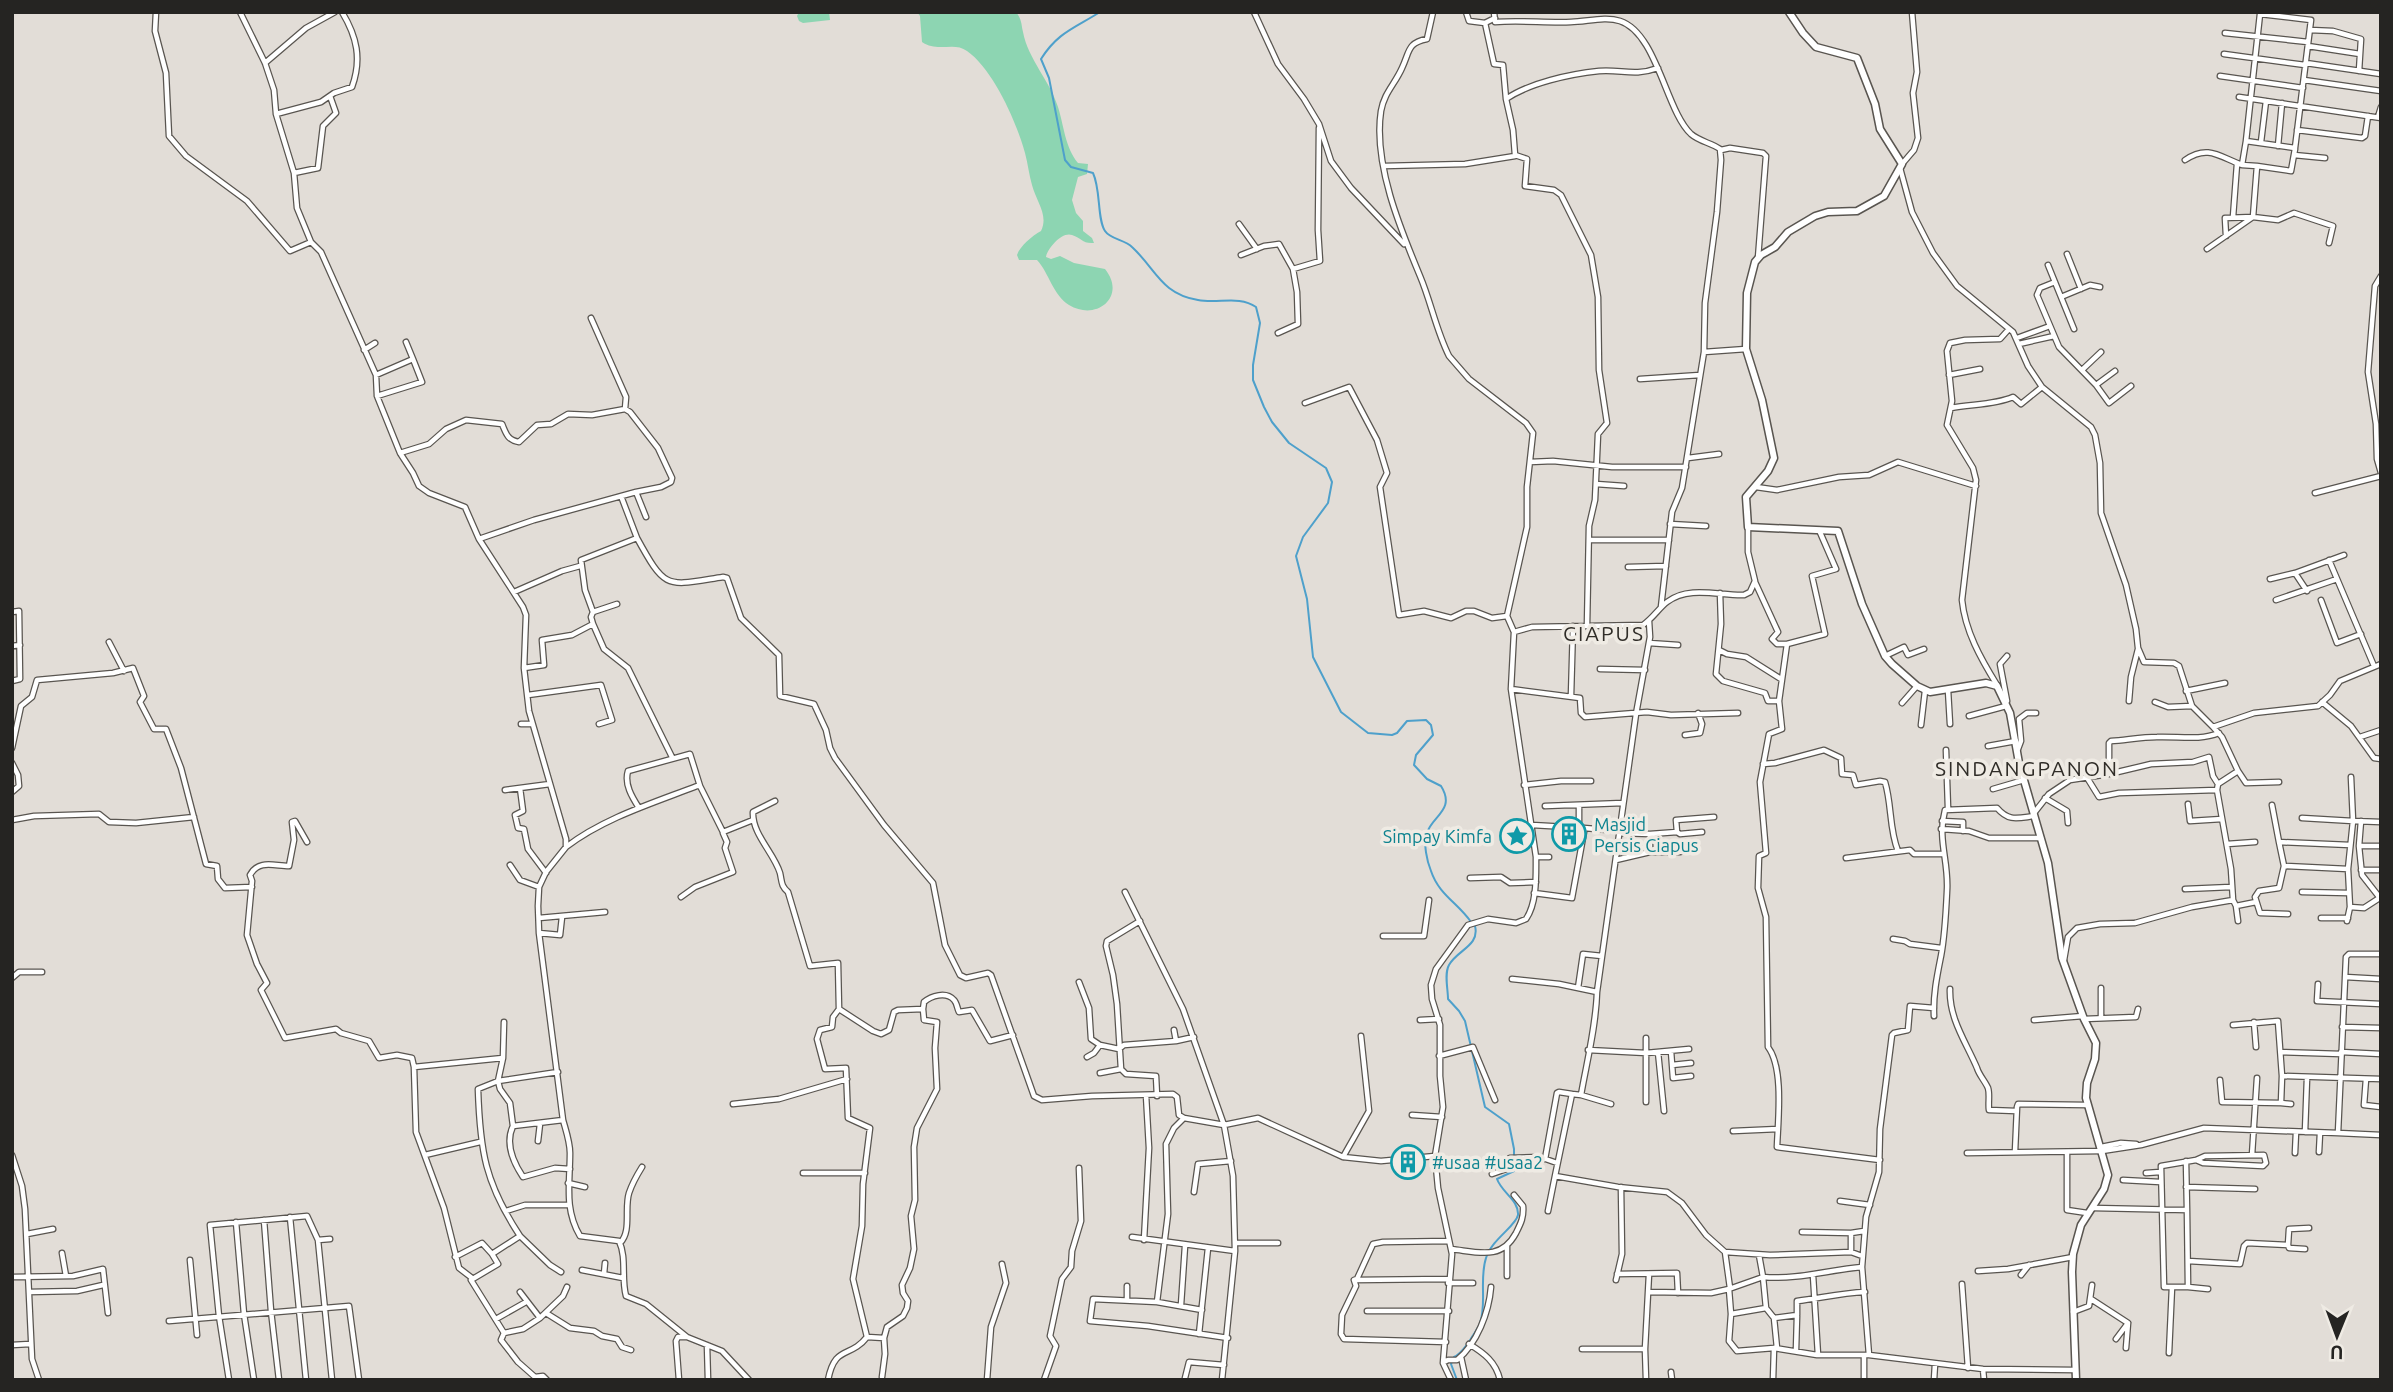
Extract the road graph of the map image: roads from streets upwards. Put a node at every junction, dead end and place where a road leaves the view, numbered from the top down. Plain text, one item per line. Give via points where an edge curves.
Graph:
1 (156, 12) edge
2 (240, 12) edge
3 (335, 12) edge
4 (342, 12) edge
5 (1254, 12) edge
6 (1433, 12) edge
7 (1466, 12) edge
8 (1789, 12) edge
9 (1912, 12) edge
10 (325, 15) edge
11 (1494, 15) edge
12 (2298, 15) edge
13 (1485, 23) junction
14 (2310, 30) junction
15 (2225, 33) dead end
16 (2257, 36) junction
17 (2308, 44) junction
18 (2224, 54) dead end
19 (2360, 54) junction
20 (2255, 58) junction
21 (265, 63) junction
22 (2306, 64) junction
23 (1658, 68) junction
24 (2358, 71) junction
25 (2381, 74) edge
26 (2220, 76) dead end
27 (2252, 80) junction
28 (2304, 80) junction
29 (2303, 88) junction
30 (2381, 91) edge
31 (330, 96) junction
32 (2239, 96) dead end
33 (2250, 98) junction
34 (1506, 99) junction
35 (2266, 101) junction
36 (2282, 103) junction
37 (2300, 106) junction
38 (2381, 107) edge
39 (276, 114) junction
40 (2368, 116) junction
41 (2379, 118) edge
42 (1319, 124) junction
43 (2297, 130) junction
44 (2246, 141) junction
45 (2261, 142) junction
46 (2278, 146) junction
47 (2295, 148) junction
48 (1721, 150) junction
49 (2294, 155) junction
50 (1515, 156) junction
51 (2325, 158) dead end
52 (2185, 160) dead end
53 (2240, 165) junction
54 (1384, 166) junction
55 (1901, 166) junction
56 (2256, 166) junction
57 (294, 173) junction
58 (2233, 217) junction
59 (2253, 217) junction
60 (1239, 224) dead end
61 (2226, 237) junction
62 (311, 242) junction
63 (2329, 243) dead end
64 (1407, 247) junction
65 (1257, 248) junction
66 (2207, 249) dead end
67 (2067, 254) dead end
68 (1241, 255) dead end
69 (1758, 258) junction
70 (2048, 265) dead end
71 (1293, 269) junction
72 (2381, 276) edge
73 (2054, 282) junction
74 (2100, 287) dead end
75 (2081, 289) junction
76 (2061, 298) junction
77 (591, 318) dead end
78 (2050, 326) junction
79 (2009, 328) junction
80 (2074, 329) dead end
81 (1278, 333) dead end
82 (2054, 336) junction
83 (2018, 341) junction
84 (406, 342) dead end
85 (375, 343) dead end
86 (1746, 349) junction
87 (364, 350) junction
88 (1704, 352) junction
89 (2101, 352) dead end
90 (413, 359) junction
91 (1980, 369) dead end
92 (2082, 370) junction
93 (2115, 371) dead end
94 (376, 375) junction
95 (1700, 375) junction
96 (1948, 375) junction
97 (1640, 379) dead end
98 (2096, 385) junction
99 (2131, 386) dead end
100 (2042, 387) junction
101 (377, 396) junction
102 (1305, 403) dead end
103 (1951, 408) junction
104 (625, 409) junction
105 (400, 453) junction
106 (1719, 454) dead end
107 (1688, 458) junction
108 (1530, 462) junction
109 (1598, 467) junction
110 (1686, 467) junction
111 (2381, 475) edge
112 (1596, 484) junction
113 (1625, 486) dead end
114 (1756, 486) junction
115 (1976, 486) junction
116 (636, 492) junction
117 (2315, 493) dead end
118 (621, 496) junction
119 (646, 517) dead end
120 (1670, 524) junction
121 (1706, 526) dead end
122 (1748, 527) junction
123 (1819, 529) junction
124 (637, 538) junction
125 (479, 539) junction
126 (1589, 540) junction
127 (1669, 540) junction
128 (2344, 555) dead end
129 (2329, 561) junction
130 (580, 566) junction
131 (1666, 566) junction
132 (1628, 567) dead end
133 (2295, 573) junction
134 (2270, 579) dead end
135 (2337, 579) junction
136 (1755, 581) junction
137 (2307, 591) junction
138 (513, 592) junction
139 (1720, 593) junction
140 (2276, 600) dead end
141 (2321, 600) dead end
142 (617, 604) dead end
143 (1661, 608) junction
144 (12, 612) edge
145 (593, 612) junction
146 (1507, 616) junction
147 (1649, 621) junction
148 (593, 624) junction
149 (1573, 626) junction
150 (1587, 626) junction
151 (1514, 632) junction
152 (2361, 634) junction
153 (108, 642) dead end
154 (1649, 643) junction
155 (1787, 644) junction
156 (20, 645) junction
157 (1678, 645) dead end
158 (12, 646) edge
159 (2138, 648) junction
160 (1924, 649) dead end
161 (1719, 650) junction
162 (1885, 656) junction
163 (2007, 656) dead end
164 (2381, 664) edge
165 (2374, 666) junction
166 (524, 668) junction
167 (1600, 669) dead end
168 (1645, 670) junction
169 (124, 671) junction
170 (1781, 679) junction
171 (12, 681) edge
172 (2225, 683) dead end
173 (1917, 686) junction
174 (1997, 686) junction
175 (1511, 689) junction
176 (1948, 690) junction
177 (1925, 691) junction
178 (2186, 691) junction
179 (528, 695) junction
180 (1571, 696) junction
181 (1779, 701) junction
182 (2129, 701) dead end
183 (2155, 702) dead end
184 (2322, 702) junction
185 (1902, 703) dead end
186 (2192, 706) junction
187 (2008, 707) junction
188 (1698, 713) junction
189 (1738, 713) dead end
190 (2036, 713) dead end
191 (1636, 714) junction
192 (1969, 716) dead end
193 (521, 724) dead end
194 (532, 724) junction
195 (599, 724) dead end
196 (1950, 724) dead end
197 (1921, 725) dead end
198 (2213, 727) junction
199 (2381, 730) edge
200 (2219, 733) junction
201 (1685, 735) dead end
202 (2360, 737) junction
203 (2017, 741) junction
204 (1988, 746) dead end
205 (12, 748) edge
206 (1946, 750) dead end
207 (2018, 750) junction
208 (672, 757) junction
209 (2381, 759) edge
210 (12, 763) edge
211 (1763, 764) junction
212 (2238, 771) junction
213 (2109, 774) junction
214 (2086, 776) junction
215 (2351, 777) dead end
216 (2024, 780) junction
217 (1591, 781) dead end
218 (2279, 782) dead end
219 (550, 784) junction
220 (1524, 785) junction
221 (701, 786) junction
222 (2217, 787) junction
223 (520, 788) junction
224 (1993, 789) dead end
225 (505, 790) dead end
226 (12, 792) edge
227 (2047, 796) junction
228 (775, 801) dead end
229 (1623, 803) junction
230 (2188, 804) dead end
231 (1578, 805) junction
232 (2272, 805) dead end
233 (1545, 806) dead end
234 (639, 808) junction
235 (1948, 808) junction
236 (2034, 815) junction
237 (194, 817) junction
238 (1714, 817) dead end
239 (2302, 818) dead end
240 (2222, 819) junction
241 (12, 820) edge
242 (753, 820) junction
243 (1942, 821) junction
244 (2353, 821) junction
245 (2361, 821) junction
246 (2381, 822) edge
247 (2068, 823) dead end
248 (1532, 825) junction
249 (1582, 828) junction
250 (1941, 829) junction
251 (1963, 831) junction
252 (723, 832) junction
253 (1619, 832) junction
254 (1676, 832) junction
255 (1702, 832) dead end
256 (1650, 834) junction
257 (2042, 838) junction
258 (307, 842) dead end
259 (2255, 842) dead end
260 (2279, 842) junction
261 (2227, 844) junction
262 (2350, 845) junction
263 (2359, 846) junction
264 (2381, 846) edge
265 (566, 847) junction
266 (1898, 851) junction
267 (1650, 852) junction
268 (1680, 852) dead end
269 (1944, 854) junction
270 (1536, 857) junction
271 (1549, 857) dead end
272 (1846, 858) dead end
273 (1616, 860) junction
274 (510, 864) dead end
275 (2284, 866) junction
276 (2348, 869) junction
277 (2361, 870) junction
278 (2381, 870) edge
279 (546, 873) junction
280 (1470, 878) dead end
281 (1536, 882) junction
282 (252, 887) junction
283 (539, 887) junction
284 (2231, 887) junction
285 (2185, 889) dead end
286 (1125, 892) dead end
287 (2302, 892) dead end
288 (1534, 893) junction
289 (2348, 893) junction
290 (681, 897) dead end
291 (2380, 897) edge
292 (1429, 900) dead end
293 (2233, 900) junction
294 (2256, 902) junction
295 (2236, 906) junction
296 (2350, 908) junction
297 (605, 912) dead end
298 (2288, 914) dead end
299 (562, 917) junction
300 (538, 918) junction
301 (2321, 918) dead end
302 (1139, 921) junction
303 (2238, 921) dead end
304 (539, 933) junction
305 (1383, 936) dead end
306 (1893, 939) dead end
307 (1941, 948) junction
308 (2381, 954) edge
309 (1602, 956) junction
310 (2064, 962) junction
311 (42, 972) dead end
312 (2346, 977) junction
313 (12, 978) edge
314 (1512, 979) dead end
315 (2381, 979) edge
316 (1079, 982) dead end
317 (2318, 984) dead end
318 (1578, 988) junction
319 (2101, 988) dead end
320 (1950, 989) dead end
321 (1597, 992) junction
322 (2344, 1003) junction
323 (2381, 1004) edge
324 (1934, 1008) junction
325 (839, 1009) junction
326 (923, 1009) junction
327 (2138, 1009) dead end
328 (1934, 1016) dead end
329 (2086, 1018) junction
330 (2100, 1018) junction
331 (1439, 1019) junction
332 (1420, 1020) dead end
333 (2034, 1020) dead end
334 (504, 1022) dead end
335 (2254, 1022) junction
336 (2232, 1025) dead end
337 (2343, 1027) junction
338 (2381, 1028) edge
339 (1174, 1030) dead end
340 (1013, 1035) junction
341 (1361, 1036) dead end
342 (1194, 1037) junction
343 (1646, 1038) dead end
344 (1176, 1041) junction
345 (1100, 1045) junction
346 (2256, 1047) dead end
347 (1119, 1049) junction
348 (1689, 1049) dead end
349 (1588, 1051) junction
350 (1671, 1051) junction
351 (1658, 1052) junction
352 (2281, 1052) junction
353 (1646, 1053) junction
354 (2341, 1053) junction
355 (2381, 1054) edge
356 (1439, 1056) junction
357 (1087, 1057) dead end
358 (503, 1058) junction
359 (1691, 1063) dead end
360 (1672, 1065) junction
361 (414, 1067) junction
362 (1121, 1069) junction
363 (558, 1072) junction
364 (1100, 1073) dead end
365 (1691, 1076) dead end
366 (2282, 1076) junction
367 (2307, 1077) junction
368 (2339, 1077) junction
369 (2257, 1078) dead end
370 (2366, 1078) junction
371 (847, 1079) junction
372 (2381, 1079) edge
373 (2220, 1080) dead end
374 (498, 1081) junction
375 (1572, 1094) junction
376 (1146, 1095) junction
377 (1581, 1095) junction
378 (1157, 1096) junction
379 (1495, 1100) dead end
380 (1646, 1102) dead end
381 (2257, 1103) junction
382 (2281, 1103) junction
383 (733, 1104) dead end
384 (1611, 1104) dead end
385 (2291, 1104) dead end
386 (2087, 1105) junction
387 (2381, 1107) edge
388 (1664, 1111) dead end
389 (2016, 1111) junction
390 (1412, 1115) dead end
391 (1442, 1117) junction
392 (1184, 1118) junction
393 (563, 1120) junction
394 (540, 1124) junction
395 (1224, 1125) junction
396 (513, 1126) junction
397 (1777, 1129) junction
398 (1733, 1131) dead end
399 (2254, 1131) junction
400 (2296, 1132) junction
401 (2305, 1132) junction
402 (2320, 1133) junction
403 (2338, 1133) junction
404 (2381, 1135) edge
405 (538, 1141) dead end
406 (481, 1142) junction
407 (2108, 1148) junction
408 (2015, 1152) junction
409 (2319, 1152) dead end
410 (1967, 1153) dead end
411 (2067, 1153) junction
412 (2295, 1153) dead end
413 (12, 1155) edge
414 (425, 1155) junction
415 (2252, 1155) junction
416 (1435, 1156) junction
417 (1343, 1157) junction
418 (1545, 1159) junction
419 (1880, 1160) junction
420 (2196, 1160) junction
421 (1231, 1161) junction
422 (2186, 1161) junction
423 (1557, 1163) junction
424 (642, 1167) dead end
425 (1079, 1168) dead end
426 (570, 1169) junction
427 (2160, 1172) junction
428 (803, 1173) dead end
429 (865, 1173) junction
430 (2146, 1173) dead end
431 (1492, 1174) dead end
432 (1555, 1176) junction
433 (2123, 1180) dead end
434 (2160, 1182) junction
435 (568, 1183) junction
436 (585, 1187) dead end
437 (1621, 1187) junction
438 (2186, 1187) junction
439 (2255, 1189) dead end
440 (1194, 1192) dead end
441 (1514, 1195) dead end
442 (1840, 1201) dead end
443 (568, 1205) junction
444 (1870, 1205) junction
445 (2089, 1210) junction
446 (2162, 1210) junction
447 (2187, 1210) junction
448 (506, 1211) junction
449 (1242, 1211) dead end
450 (1548, 1211) dead end
451 (1234, 1212) junction
452 (290, 1217) junction
453 (264, 1220) junction
454 (236, 1222) junction
455 (2309, 1228) dead end
456 (53, 1229) dead end
457 (1864, 1231) junction
458 (1802, 1232) dead end
459 (1851, 1233) junction
460 (27, 1234) junction
461 (520, 1236) junction
462 (1132, 1237) dead end
463 (330, 1239) dead end
464 (318, 1240) junction
465 (1144, 1240) junction
466 (1449, 1241) junction
467 (620, 1243) junction
468 (1166, 1243) junction
469 (1235, 1243) junction
470 (1278, 1243) dead end
471 (2288, 1245) junction
472 (1185, 1246) junction
473 (1507, 1247) junction
474 (1208, 1248) junction
475 (1451, 1249) junction
476 (2305, 1249) dead end
477 (1235, 1251) junction
478 (1725, 1252) junction
479 (1851, 1252) junction
480 (62, 1253) dead end
481 (492, 1254) junction
482 (1759, 1254) junction
483 (1862, 1256) junction
484 (455, 1257) junction
485 (2073, 1257) junction
486 (190, 1260) dead end
487 (2188, 1261) junction
488 (605, 1263) dead end
489 (1002, 1264) dead end
490 (2029, 1265) junction
491 (1862, 1267) junction
492 (582, 1269) dead end
493 (1978, 1270) dead end
494 (561, 1272) dead end
495 (1649, 1273) junction
496 (604, 1274) junction
497 (1813, 1275) junction
498 (2021, 1275) dead end
499 (66, 1276) junction
500 (1507, 1276) dead end
501 (12, 1277) edge
502 (29, 1277) junction
503 (1763, 1277) junction
504 (472, 1278) junction
505 (623, 1278) junction
506 (1354, 1280) junction
507 (1448, 1281) junction
508 (1473, 1283) dead end
509 (1962, 1284) dead end
510 (103, 1285) dead end
511 (2092, 1285) dead end
512 (1127, 1286) dead end
513 (567, 1287) dead end
514 (1491, 1287) dead end
515 (2172, 1287) junction
516 (2188, 1287) junction
517 (1729, 1289) junction
518 (2208, 1289) dead end
519 (29, 1292) junction
520 (520, 1292) dead end
521 (1865, 1292) junction
522 (1649, 1293) junction
523 (1678, 1293) junction
524 (2091, 1298) junction
525 (1127, 1299) junction
526 (1815, 1299) junction
527 (526, 1302) junction
528 (1157, 1302) junction
529 (1181, 1305) junction
530 (324, 1306) junction
531 (1766, 1308) junction
532 (300, 1309) junction
533 (1202, 1310) junction
534 (271, 1311) junction
535 (1367, 1311) dead end
536 (1449, 1311) junction
537 (2073, 1312) junction
538 (108, 1313) dead end
539 (546, 1313) junction
540 (244, 1314) junction
541 (1731, 1314) junction
542 (1797, 1315) junction
543 (219, 1316) junction
544 (195, 1318) junction
545 (540, 1318) junction
546 (1773, 1318) junction
547 (496, 1319) junction
548 (169, 1321) dead end
549 (2128, 1323) junction
550 (504, 1333) junction
551 (197, 1335) dead end
552 (1199, 1335) junction
553 (687, 1337) junction
554 (867, 1337) junction
555 (884, 1338) junction
556 (1228, 1338) junction
557 (2116, 1339) dead end
558 (1446, 1342) junction
559 (30, 1344) junction
560 (1469, 1344) junction
561 (12, 1345) edge
562 (707, 1345) junction
563 (1775, 1348) junction
564 (2126, 1348) dead end
565 (1582, 1349) dead end
566 (1645, 1349) junction
567 (631, 1350) dead end
568 (1796, 1350) junction
569 (2169, 1353) dead end
570 (1818, 1355) junction
571 (1866, 1355) junction
572 (1459, 1359) junction
573 (1445, 1361) junction
574 (1935, 1364) junction
575 (1224, 1365) junction
576 (1968, 1368) junction
577 (1983, 1369) junction
578 (2075, 1370) junction
579 (1671, 1372) dead end
580 (881, 1377) dead end
581 (1185, 1378) edge
582 (39, 1380) edge
583 (229, 1380) edge
584 (254, 1380) edge
585 (279, 1380) edge
586 (306, 1380) edge
587 (332, 1380) edge
588 (359, 1380) edge
589 (547, 1380) edge
590 (679, 1380) edge
591 (708, 1380) edge
592 (749, 1380) edge
593 (828, 1380) edge
594 (987, 1380) edge
595 (1044, 1380) edge
596 (1223, 1380) edge
597 (1451, 1380) edge
598 (1466, 1380) edge
599 (1500, 1380) edge
600 (1646, 1380) edge
601 (1672, 1380) edge
602 (1773, 1380) edge
603 (1864, 1380) edge
604 (1934, 1380) edge
605 (1984, 1380) edge
606 (2076, 1380) edge

1 - 62 street via 154,27 166,73 169,136 186,156 247,201 290,251
2 - 21 street
3 - 10 street
4 - 31 street via 352,29 358,57 352,87
5 - 42 street via 1278,64
6 - 54 street via 1427,39 1412,45 1387,92 1380,120
7 - 13 street via 1468,21
8 - 55 street via 1816,47 1857,58 1880,129
9 - 55 street via 1918,138
10 - 21 street
11 - 13 street
11 - 23 street via 1495,22 1623,22 1637,34
12 - 14 street via 2311,20
12 - 16 street via 2260,14
13 - 34 street via 1494,64 1503,65
14 - 17 street
14 - 19 street via 2360,38
15 - 16 street
16 - 17 street
16 - 20 street
17 - 19 street
17 - 22 street
18 - 20 street
19 - 24 street
20 - 22 street
20 - 27 street
21 - 39 street
22 - 24 street
22 - 28 street
23 - 34 street via 1639,74 1595,72 1518,90
23 - 48 street via 1688,131
24 - 25 street
26 - 27 street
27 - 29 street
27 - 33 street
28 - 29 street
28 - 30 street
29 - 37 street
31 - 39 street
31 - 57 street via 336,113 322,128 318,168
32 - 33 street
33 - 35 street
33 - 44 street
34 - 50 street
35 - 36 street
35 - 45 street
36 - 37 street
36 - 46 street
37 - 40 street
37 - 43 street
38 - 41 street
39 - 57 street
40 - 41 street
40 - 43 street via 2361,138
42 - 64 street via 1336,169
42 - 71 street via 1320,261
43 - 47 street
44 - 45 street
44 - 53 street
45 - 46 street
46 - 47 street
47 - 49 street
48 - 69 street via 1766,156
48 - 88 street
49 - 51 street
49 - 56 street via 2291,171
50 - 54 street via 1465,164
50 - 109 street via 1527,159 1525,186 1561,195 1591,255 1607,419 1599,432
52 - 53 street via 2194,154 2216,153
53 - 56 street
53 - 58 street
54 - 64 street
55 - 69 street via 1884,196 1857,211 1815,216
55 - 79 street via 1912,212 1933,253 1957,286
56 - 59 street
57 - 62 street via 297,208
58 - 59 street
58 - 61 street via 2225,218
59 - 61 street
59 - 63 street via 2278,220 2294,213 2331,225
60 - 65 street
61 - 66 street
62 - 87 street via 321,252
64 - 108 street via 1449,356 1462,373 1532,430
65 - 68 street
65 - 71 street via 1281,245
67 - 75 street
69 - 86 street via 1748,293
70 - 73 street
71 - 81 street via 1298,324
72 - 111 street via 2375,286 2367,360
73 - 76 street
73 - 78 street via 2036,295
74 - 75 street
75 - 76 street
76 - 80 street
77 - 104 street via 626,397
78 - 82 street
78 - 83 street
79 - 83 street
79 - 96 street via 2000,339 1950,343
82 - 83 street
82 - 92 street
83 - 100 street
84 - 90 street
85 - 87 street
86 - 88 street
86 - 114 street via 1773,451 1772,465
87 - 94 street
88 - 95 street
89 - 92 street
90 - 94 street
90 - 101 street via 422,382
91 - 96 street
92 - 98 street
93 - 98 street
94 - 101 street
95 - 97 street
95 - 107 street
96 - 103 street
98 - 99 street via 2109,403
100 - 103 street via 2021,404 2013,397
100 - 159 street via 2095,435 2102,513 2126,585
101 - 105 street
102 - 146 street via 1349,387 1377,440 1387,473 1380,487 1399,615 1424,611 1451,618 1474,611 1492,618
103 - 115 street via 1947,421 1973,468
104 - 105 street via 566,415 551,424 537,425 519,442 505,434 502,424 466,420 429,444
104 - 116 street via 658,448 673,480
105 - 125 street via 419,486 465,507
106 - 107 street
107 - 110 street
108 - 109 street
108 - 146 street via 1527,527
109 - 110 street
109 - 112 street
110 - 120 street
111 - 117 street
112 - 113 street
112 - 126 street
114 - 115 street via 1777,490 1870,475 1898,461
114 - 122 street via 1746,497
115 - 174 street via 1962,600 1976,649
116 - 118 street
116 - 119 street
118 - 124 street
118 - 125 street
120 - 121 street
120 - 127 street
122 - 123 street
122 - 136 street
123 - 155 street via 1836,569 1812,576 1825,634
123 - 162 street via 1839,533
124 - 130 street via 583,558
124 - 340 street via 669,582 727,578 743,621 779,655 780,695 814,704 833,755 933,883 945,943 960,975 991,975
125 - 138 street
126 - 127 street
126 - 150 street
127 - 131 street
128 - 129 street
129 - 133 street
129 - 135 street
130 - 138 street
130 - 145 street
131 - 132 street
131 - 143 street
133 - 134 street
133 - 137 street
135 - 137 street
135 - 152 street
136 - 139 street via 1744,595
136 - 155 street via 1778,632 1772,639
137 - 140 street
138 - 166 street via 526,615
139 - 143 street via 1681,596
139 - 161 street
141 - 152 street via 2337,643
142 - 145 street
143 - 147 street
144 - 156 street via 19,611
145 - 148 street
146 - 151 street
147 - 150 street via 1636,626
147 - 154 street
148 - 166 street via 572,635 542,640 544,665
148 - 208 street via 606,651 628,668
149 - 150 street
149 - 151 street
149 - 180 street
151 - 175 street
152 - 165 street
153 - 169 street
154 - 157 street
154 - 168 street
155 - 170 street
156 - 158 street
156 - 171 street via 20,679
159 - 178 street via 2144,662 2179,666
159 - 182 street
160 - 162 street via 1908,655 1904,647
161 - 170 street via 1746,657
161 - 181 street via 1719,678 1765,693 1768,701
162 - 173 street
163 - 187 street via 2000,664
164 - 165 street
165 - 184 street via 2340,681
166 - 179 street
167 - 168 street
168 - 191 street
169 - 205 street via 37,680 32,697 21,706
169 - 237 street via 135,671 144,696 140,702 154,729 166,729
170 - 181 street
172 - 178 street
173 - 177 street
173 - 185 street
174 - 176 street via 1986,683
174 - 187 street
175 - 180 street
175 - 220 street
176 - 177 street
176 - 196 street
177 - 197 street
178 - 186 street
179 - 194 street
179 - 195 street via 601,685 612,720
180 - 191 street via 1580,698 1584,716
181 - 211 street via 1782,729 1770,733
183 - 186 street via 2168,707
184 - 198 street via 2254,713
184 - 202 street
186 - 198 street
187 - 192 street
187 - 203 street
188 - 189 street
188 - 191 street
188 - 201 street via 1700,733
190 - 207 street via 2019,719
191 - 229 street
193 - 194 street
194 - 219 street
198 - 200 street
199 - 202 street
200 - 212 street
200 - 213 street via 2199,739 2111,741
202 - 209 street via 2374,758
203 - 204 street
203 - 207 street
206 - 235 street
207 - 216 street
208 - 221 street via 692,754
208 - 234 street via 626,773
210 - 226 street via 20,782
211 - 266 street via 1824,750 1841,758 1841,772 1853,775 1856,785 1885,782
211 - 397 street via 1760,782 1766,853 1759,856 1758,888 1766,916 1768,1046 1778,1073
212 - 218 street via 2246,783
212 - 222 street
213 - 214 street
213 - 222 street via 2208,757
214 - 222 street via 2099,797
214 - 227 street via 2070,780
215 - 244 street
216 - 224 street
216 - 236 street
217 - 220 street
219 - 223 street
219 - 265 street
220 - 248 street
221 - 234 street
221 - 252 street
222 - 240 street
223 - 225 street
223 - 279 street via 523,811 515,815 516,824 524,829 528,849
227 - 236 street
227 - 247 street via 2064,809
228 - 242 street via 753,812
229 - 231 street
229 - 253 street
230 - 240 street via 2190,821
231 - 233 street
231 - 249 street
232 - 260 street
234 - 265 street
235 - 236 street via 1997,808 2006,817
235 - 243 street
236 - 257 street
237 - 241 street via 136,824 108,822 99,814
237 - 282 street via 206,864 217,866 223,887
238 - 254 street via 1676,820
239 - 244 street
240 - 261 street
242 - 252 street
242 - 325 street via 788,892 810,966 838,963
243 - 250 street
243 - 251 street via 1963,822
244 - 245 street
244 - 262 street
245 - 246 street
245 - 263 street
248 - 249 street
248 - 270 street
249 - 253 street
249 - 288 street via 1572,898
250 - 251 street
250 - 269 street
251 - 257 street via 1989,838
252 - 290 street via 733,872
253 - 256 street
253 - 273 street
254 - 255 street
254 - 256 street
256 - 267 street
257 - 310 street
258 - 282 street via 292,822 289,866 256,866 250,874
259 - 261 street
260 - 262 street
260 - 275 street
261 - 284 street
262 - 276 street
263 - 264 street
263 - 277 street
265 - 279 street
266 - 269 street
266 - 272 street
267 - 268 street
267 - 273 street
269 - 307 street via 1948,879
270 - 271 street
270 - 281 street
273 - 309 street
274 - 283 street via 520,880
275 - 276 street
275 - 294 street via 2279,888 2257,893
276 - 289 street
277 - 278 street
277 - 291 street
279 - 283 street
280 - 281 street
281 - 288 street
282 - 361 street via 247,935 267,983 261,990 285,1038 335,1029 369,1041 379,1058 412,1058
283 - 300 street
284 - 285 street
284 - 293 street
286 - 302 street
287 - 289 street
288 - 331 street via 1526,919 1468,925 1433,973 1431,992
289 - 296 street
291 - 296 street via 2364,908
292 - 305 street via 1424,936
293 - 295 street
293 - 310 street via 2135,923 2079,927 2068,937
294 - 295 street
294 - 298 street via 2260,913
295 - 303 street
296 - 301 street via 2347,919
297 - 299 street
299 - 300 street
299 - 304 street via 560,935
300 - 304 street
302 - 342 street
302 - 347 street via 1106,944 1117,1004
304 - 363 street
306 - 307 street
307 - 324 street
308 - 312 street via 2347,955
309 - 318 street via 1583,954
309 - 321 street
310 - 329 street
311 - 313 street via 17,973
312 - 315 street
312 - 322 street
314 - 318 street
316 - 345 street via 1089,1008 1091,1038
317 - 322 street via 2317,1001
318 - 321 street
319 - 330 street
320 - 389 street via 1960,1036 1987,1087 1989,1110
321 - 349 street
322 - 323 street
322 - 337 street
324 - 328 street
324 - 419 street via 1910,1006 1909,1030 1892,1035
325 - 326 street via 881,1034 891,1027 896,1010
325 - 371 street via 832,1027 820,1030 817,1039 825,1069 845,1066
326 - 340 street via 930,998 950,997 959,1012 972,1010 989,1041
326 - 555 street via 925,1021 937,1023 937,1089 915,1138 914,1249 902,1285 907,1308 888,1325
327 - 330 street via 2136,1017
329 - 330 street
329 - 333 street
329 - 386 street via 2097,1051 2087,1083
331 - 332 street
331 - 356 street
334 - 358 street
335 - 336 street
335 - 346 street
335 - 352 street via 2279,1022
337 - 338 street
337 - 354 street
339 - 344 street
340 - 376 street via 1038,1099
341 - 417 street via 1369,1111
342 - 344 street
342 - 395 street
343 - 353 street
344 - 347 street
345 - 347 street
345 - 357 street
347 - 362 street
348 - 350 street
349 - 353 street
349 - 377 street
350 - 351 street
350 - 360 street
351 - 353 street
351 - 388 street
352 - 354 street
352 - 366 street
353 - 380 street
354 - 355 street
354 - 368 street
356 - 379 street via 1474,1048
356 - 391 street
358 - 361 street
358 - 374 street
359 - 360 street
360 - 365 street via 1673,1078
361 - 414 street via 416,1132
362 - 364 street
362 - 378 street via 1126,1074 1156,1076
363 - 374 street
363 - 393 street
366 - 367 street
366 - 382 street
367 - 368 street
367 - 401 street
368 - 370 street
368 - 403 street
369 - 381 street
370 - 372 street
370 - 387 street via 2364,1105
371 - 383 street via 783,1098
371 - 429 street via 849,1118 870,1127
373 - 381 street via 2222,1102
374 - 396 street via 510,1103
374 - 406 street via 478,1089
375 - 377 street
375 - 418 street via 1557,1093
375 - 423 street
376 - 378 street
376 - 465 street via 1149,1148
377 - 384 street
378 - 392 street via 1175,1095
381 - 382 street
381 - 399 street
382 - 385 street
386 - 389 street via 2018,1104
386 - 407 street
389 - 408 street
390 - 391 street
391 - 416 street
392 - 395 street
392 - 468 street via 1167,1143
393 - 394 street
393 - 426 street
394 - 396 street
394 - 405 street
395 - 417 street via 1260,1118
395 - 421 street
396 - 426 street via 510,1150 523,1177 547,1169
397 - 398 street
397 - 419 street via 1777,1147
399 - 400 street
399 - 407 street via 2200,1128
399 - 415 street
400 - 401 street
400 - 412 street
401 - 402 street
402 - 403 street
402 - 409 street
403 - 404 street
406 - 414 street
406 - 448 street via 487,1171
407 - 411 street
407 - 445 street via 2107,1181
408 - 410 street
408 - 411 street
411 - 445 street via 2067,1210
413 - 460 street via 22,1186
414 - 484 street
415 - 420 street
415 - 420 street via 2265,1156 2265,1165
416 - 417 street via 1381,1161
416 - 466 street
418 - 423 street
418 - 431 street via 1510,1158 1512,1167
419 - 444 street
420 - 422 street
421 - 440 street via 1198,1164
421 - 451 street
422 - 427 street via 2161,1166
422 - 438 street
423 - 432 street
424 - 467 street via 629,1193 626,1234
425 - 595 street via 1081,1222 1071,1267 1062,1279 1050,1336 1056,1346
426 - 435 street
427 - 430 street
427 - 434 street
428 - 429 street
429 - 554 street via 863,1226 853,1279
432 - 437 street
432 - 450 street
433 - 434 street
434 - 446 street
435 - 436 street
435 - 443 street
437 - 478 street via 1667,1192
437 - 495 street via 1622,1254 1617,1277
438 - 439 street
438 - 447 street
441 - 473 street via 1523,1206 1523,1220
442 - 444 street
443 - 448 street via 525,1205
443 - 467 street via 580,1236
444 - 457 street
445 - 446 street
445 - 485 street
446 - 447 street
446 - 515 street via 2164,1287
447 - 487 street
448 - 461 street
449 - 451 street
451 - 469 street
452 - 453 street
452 - 464 street via 307,1216
452 - 532 street
453 - 454 street
453 - 534 street
454 - 540 street
454 - 543 street via 211,1225
455 - 471 street via 2289,1228
456 - 460 street
457 - 459 street
457 - 483 street
458 - 459 street
459 - 479 street
460 - 502 street
461 - 481 street
461 - 494 street
462 - 465 street
463 - 464 street
464 - 530 street
465 - 468 street
466 - 475 street
466 - 506 street via 1376,1242
467 - 505 street
468 - 472 street
468 - 528 street
469 - 470 street
469 - 477 street
471 - 476 street
471 - 487 street via 2247,1243 2240,1264
472 - 474 street
472 - 529 street
473 - 475 street via 1493,1252
473 - 500 street
474 - 477 street
474 - 533 street
475 - 507 street
477 - 556 street
478 - 482 street
478 - 517 street
479 - 482 street
479 - 483 street
480 - 499 street
481 - 484 street via 481,1243
481 - 504 street via 498,1264
482 - 503 street
483 - 491 street
484 - 504 street via 460,1270
485 - 490 street
485 - 537 street
486 - 544 street
487 - 516 street
488 - 496 street
489 - 594 street via 1006,1283 991,1327
490 - 493 street
490 - 498 street
491 - 497 street
491 - 521 street
492 - 496 street
495 - 522 street
495 - 523 street via 1677,1273
496 - 505 street
497 - 503 street
497 - 526 street
499 - 502 street
499 - 538 street via 104,1270
501 - 502 street
502 - 519 street
503 - 517 street
503 - 531 street
504 - 547 street
505 - 553 street via 628,1297 646,1304
506 - 507 street
506 - 558 street via 1355,1290 1342,1315 1344,1339
507 - 508 street
507 - 536 street
509 - 576 street
510 - 519 street
511 - 524 street
512 - 525 street
513 - 539 street
514 - 560 street via 1489,1307
515 - 516 street
515 - 569 street
516 - 518 street
517 - 523 street
517 - 541 street
519 - 559 street
520 - 527 street
521 - 526 street
521 - 571 street
522 - 523 street
522 - 566 street
524 - 537 street via 2089,1306
524 - 549 street
525 - 528 street
525 - 552 street via 1093,1299 1090,1321
526 - 542 street via 1796,1301
526 - 570 street
527 - 545 street
527 - 547 street
528 - 529 street
529 - 533 street
530 - 532 street
530 - 587 street
530 - 588 street via 351,1308
531 - 541 street
531 - 546 street
532 - 534 street
532 - 586 street
533 - 552 street
534 - 540 street
534 - 585 street
535 - 536 street
536 - 558 street
537 - 578 street
539 - 545 street
539 - 567 street via 570,1328 617,1339
540 - 543 street
540 - 584 street
541 - 563 street via 1732,1348
542 - 546 street
542 - 568 street
543 - 544 street
543 - 583 street
544 - 548 street
544 - 551 street
545 - 550 street via 523,1329
546 - 563 street
547 - 550 street
549 - 557 street
549 - 564 street
550 - 589 street via 501,1340 521,1365
552 - 556 street
553 - 562 street
553 - 590 street via 676,1341
554 - 555 street
554 - 593 street via 836,1357
555 - 580 street
556 - 575 street
558 - 573 street
559 - 561 street
559 - 582 street
560 - 572 street
560 - 599 street via 1493,1363
562 - 591 street
562 - 592 street via 726,1354
563 - 568 street
563 - 602 street
565 - 566 street
566 - 600 street
568 - 570 street
570 - 571 street
571 - 574 street
571 - 603 street
572 - 573 street
572 - 598 street
573 - 597 street
574 - 576 street
574 - 604 street
575 - 581 street via 1189,1362
575 - 596 street
576 - 577 street
577 - 578 street
577 - 605 street
578 - 606 street
579 - 601 street

